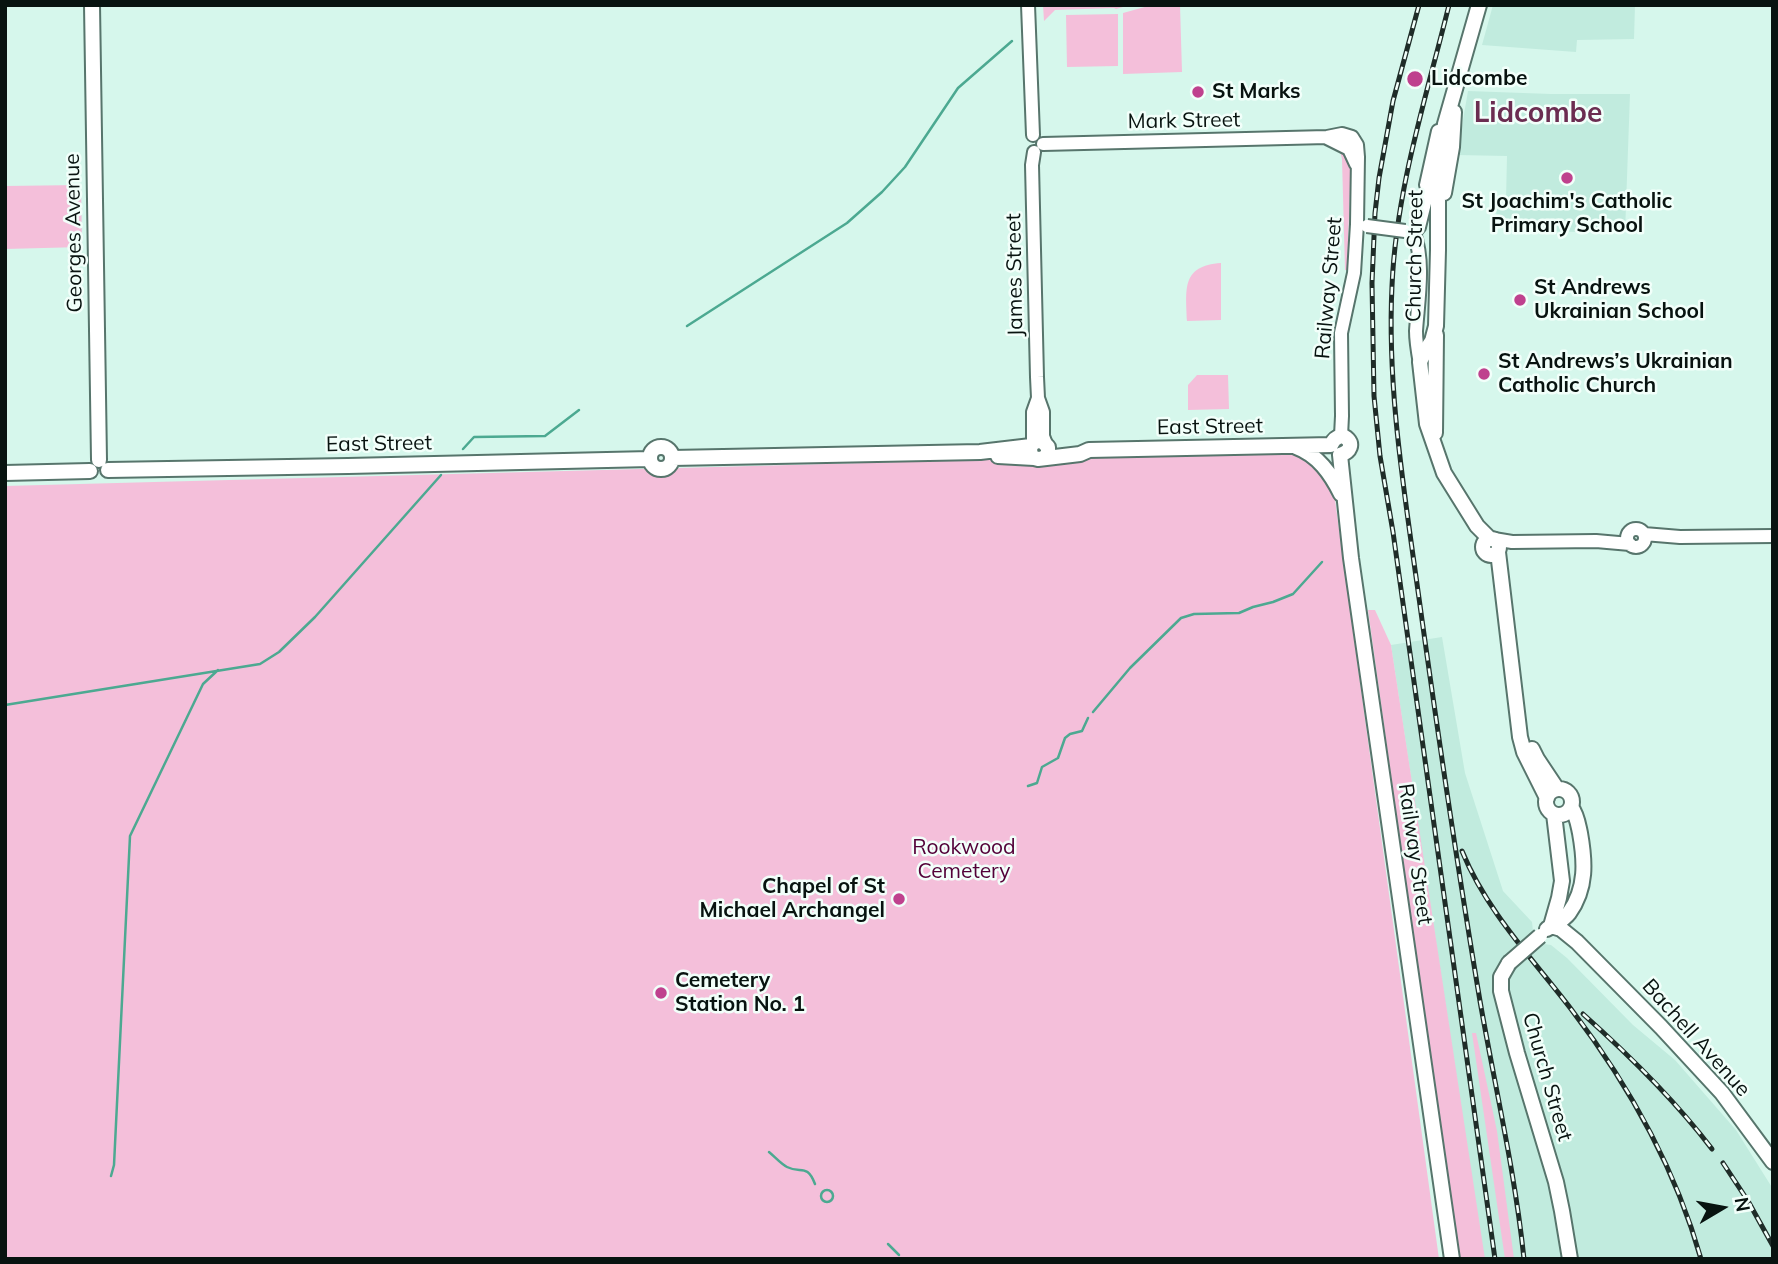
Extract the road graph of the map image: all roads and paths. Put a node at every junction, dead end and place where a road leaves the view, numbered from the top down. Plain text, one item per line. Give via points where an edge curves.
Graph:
1 (92, 5) edge
2 (1028, 5) edge
3 (1479, 5) edge
4 (1456, 83) junction
5 (1455, 99) junction
6 (1334, 138) junction
7 (1038, 148) junction
8 (1358, 174) junction
9 (1438, 174) junction
10 (1423, 210) junction
11 (1362, 225) junction
12 (1410, 232) junction
13 (1438, 250) junction
14 (1436, 326) junction
15 (1423, 357) junction
16 (1435, 431) junction
17 (1337, 445) junction
18 (1294, 446) junction
19 (1436, 447) junction
20 (1040, 449) junction
21 (99, 467) junction
22 (5, 473) edge
23 (1346, 509) junction
24 (1773, 536) edge
25 (1491, 547) junction
26 (1552, 793) junction
27 (1571, 807) junction
28 (1554, 814) junction
29 (1583, 881) junction
30 (1545, 931) junction
31 (1580, 945) junction
32 (1612, 979) junction
33 (1773, 1162) edge
34 (1452, 1259) edge
35 (1570, 1259) edge

1 - 21 main road, Georges Avenue
2 - 7 street, James Street via 1033,135 1026,145 1029,150
3 - 4 main road
4 - 5 main road
4 - 9 main road via 1443,130
4 - 10 street via 1431,159
5 - 9 main road
5 - 13 main road
6 - 7 street, Mark Street
6 - 8 street via 1350,151
6 - 8 street, Railway Street via 1354,139
7 - 20 street, James Street via 1032,178 1038,398 1033,412
8 - 11 street, Railway Street
9 - 10 street, Church Street
9 - 13 main road, Church Street
10 - 12 street, Church Street via 1419,228
11 - 12 street, bridge
11 - 17 street, Railway Street via 1341,333 1342,416
12 - 15 street, Church Street via 1418,253
13 - 14 main road, Church Street
14 - 15 main road, Church Street
14 - 16 main road
15 - 16 main road
15 - 19 main road, Church Street via 1425,417
16 - 19 main road
17 - 18 main road, East Street
17 - 23 main road, Railway Street
18 - 20 main road, East Street via 1089,450 1080,454
18 - 23 main road via 1326,469
19 - 25 main road, Church Street via 1444,473
20 - 21 main road, East Street via 672,458 662,469 650,458
21 - 22 main road, East Street
23 - 34 main road, Railway Street
24 - 25 street via 1521,541
25 - 26 main road, Church Street via 1502,586 1517,725 1524,752
26 - 27 main road via 1565,789 1571,795
26 - 28 main road via 1548,808
27 - 28 main road via 1564,814
27 - 29 main road, Church Street via 1584,855
28 - 30 main road via 1562,881
29 - 30 main road, Church Street via 1569,913
29 - 31 main road via 1575,922
30 - 31 main road, Bachell Avenue via 1561,929
30 - 32 main road, Bachell Avenue
30 - 35 main road, Church Street, bridge via 1508,963 1500,984 1556,1182
31 - 32 main road, Bachell Avenue
32 - 33 main road, Bachell Avenue via 1709,1078

